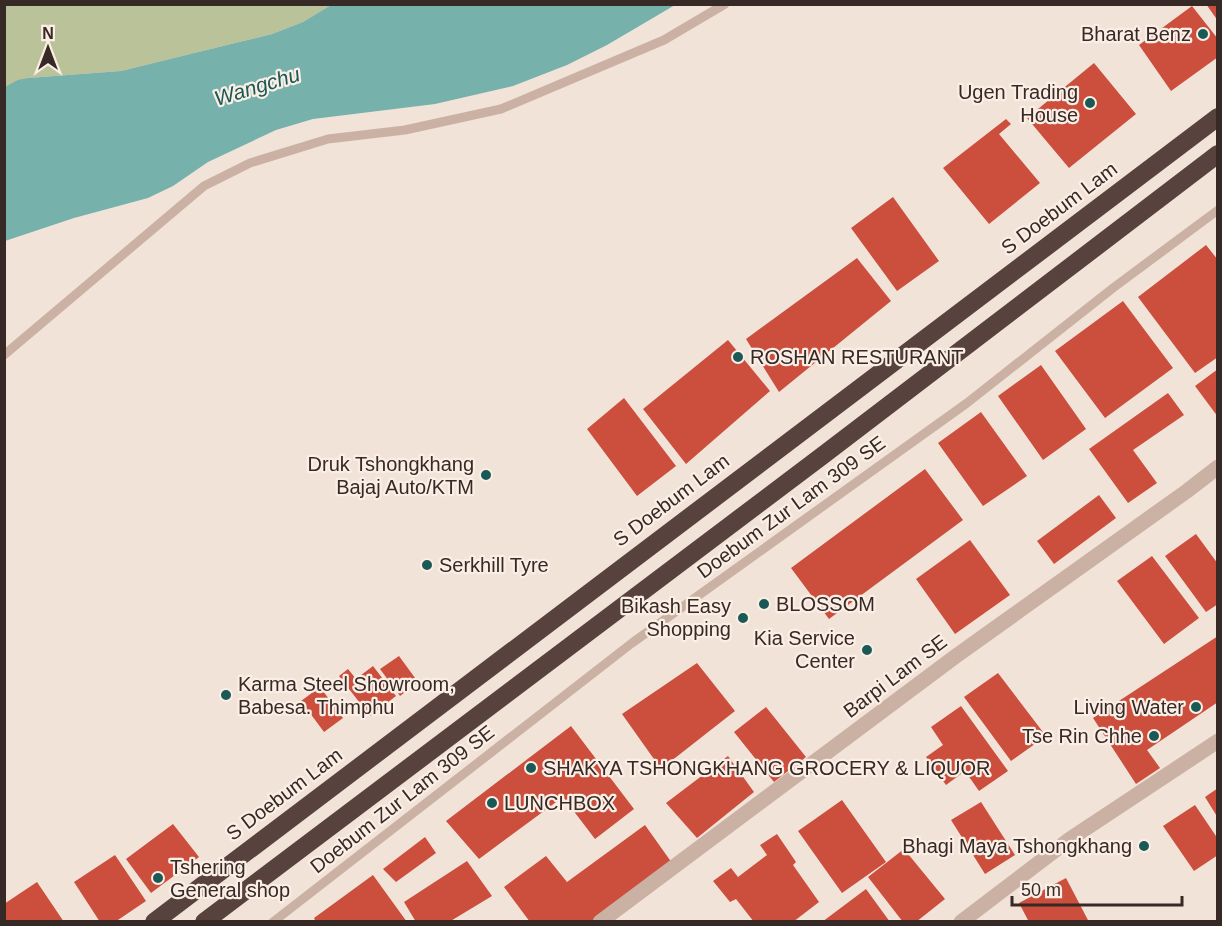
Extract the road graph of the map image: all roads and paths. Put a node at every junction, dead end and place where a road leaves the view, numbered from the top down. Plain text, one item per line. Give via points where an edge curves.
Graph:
1 (725, 4) edge
2 (1218, 117) edge
3 (1218, 154) edge
4 (1218, 210) edge
5 (4, 355) edge
6 (1218, 467) edge
7 (1218, 741) edge
8 (154, 921) edge
9 (204, 921) edge
10 (273, 921) edge
11 (600, 921) edge
12 (961, 921) edge

1 - 5 lane via 664,40 501,109 405,130 328,139 250,164 204,186
2 - 8 highway, S Doebum Lam
3 - 9 highway
4 - 10 lane, Doebum Zur Lam 309 SE via 968,403 632,643
6 - 11 street, Barpi Lam SE
7 - 12 street via 1070,839

